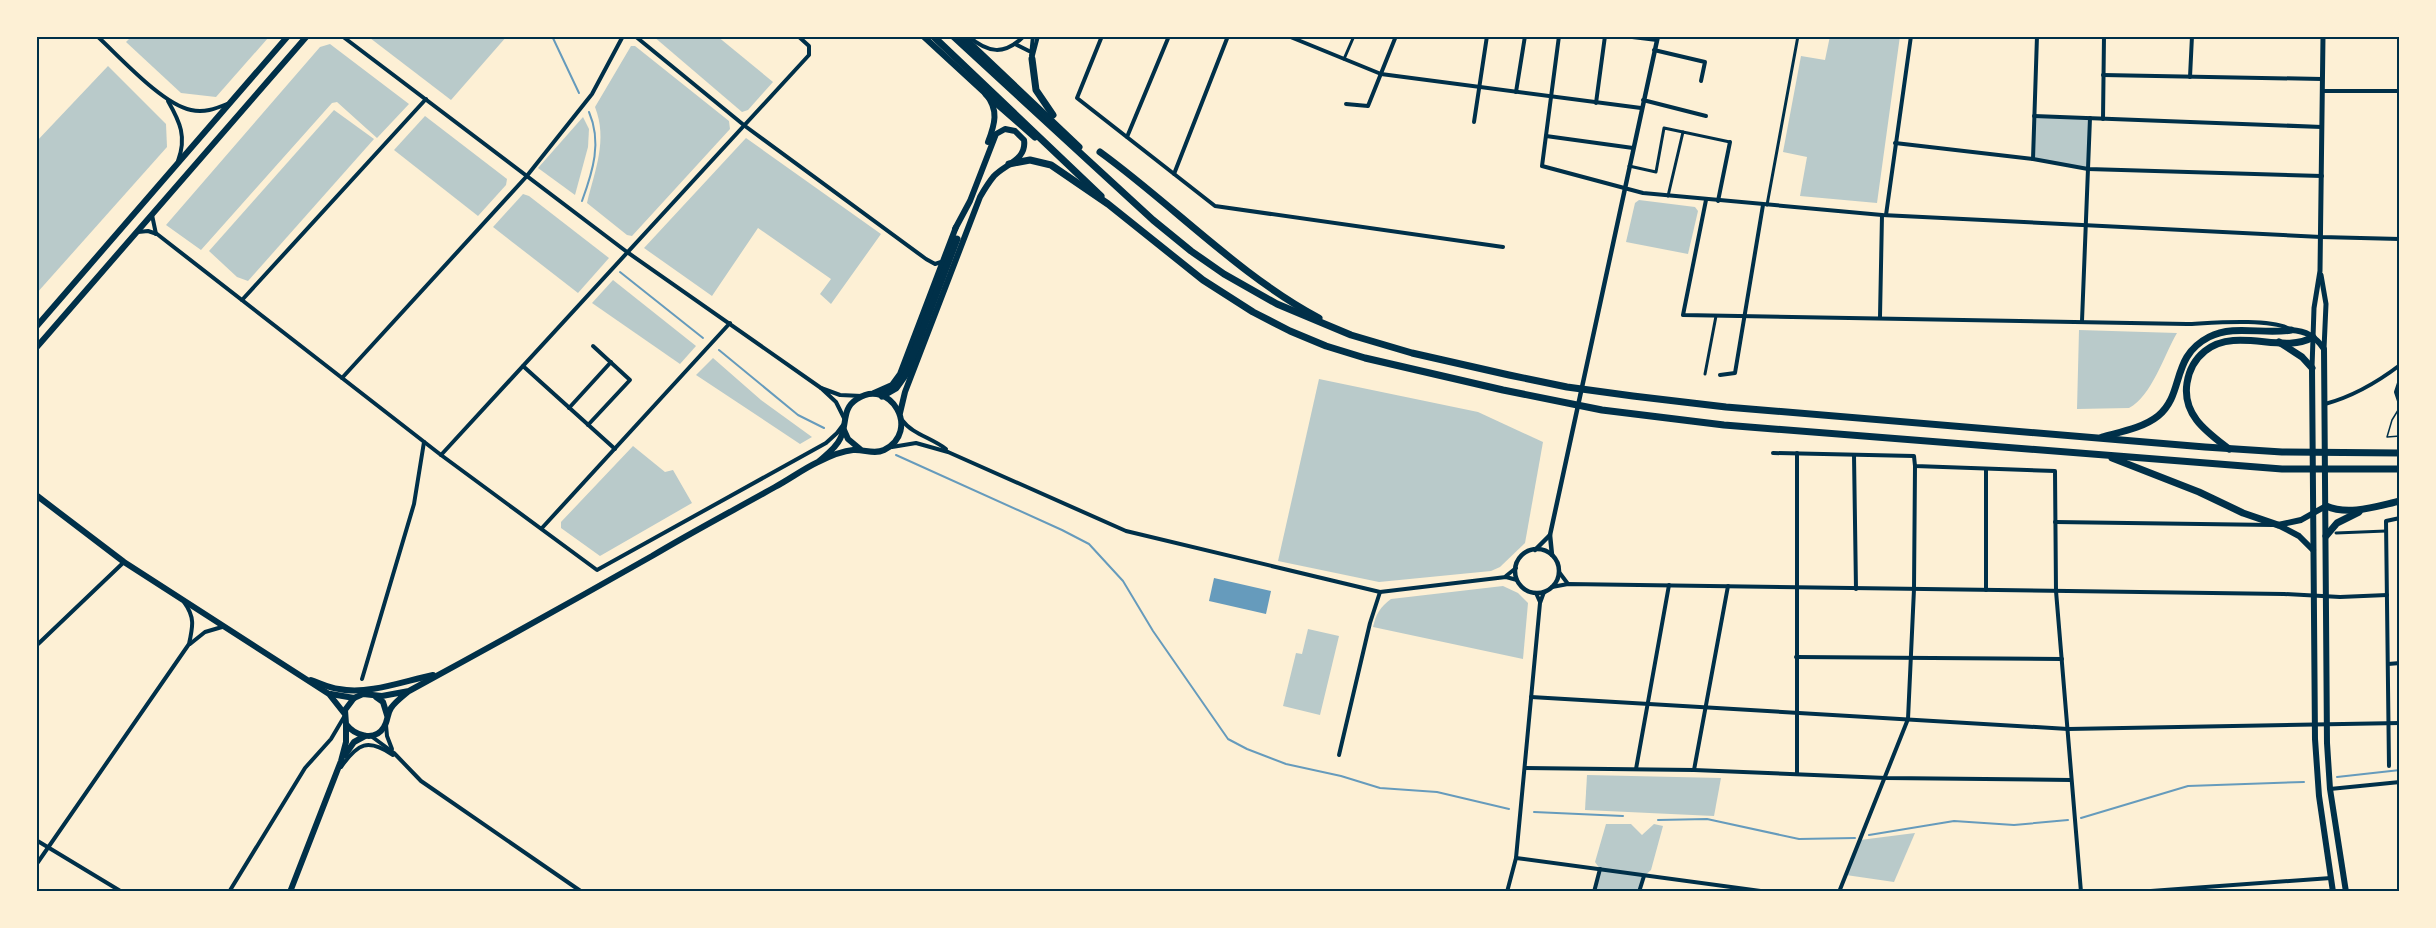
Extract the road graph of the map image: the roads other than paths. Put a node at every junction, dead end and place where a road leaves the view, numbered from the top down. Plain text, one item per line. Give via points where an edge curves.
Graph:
1 (97, 36) edge
2 (288, 36) edge
3 (307, 36) edge
4 (342, 36) edge
5 (623, 36) edge
6 (635, 36) edge
7 (798, 36) edge
8 (923, 36) edge
9 (933, 36) edge
10 (953, 36) edge
11 (962, 36) edge
12 (968, 36) edge
13 (1023, 36) edge
14 (1033, 36) edge
15 (1038, 36) edge
16 (1102, 36) edge
17 (1168, 36) edge
18 (1228, 36) edge
19 (1353, 36) edge
20 (1396, 36) edge
21 (1487, 36) edge
22 (1525, 36) edge
23 (1559, 36) edge
24 (1605, 36) edge
25 (1624, 36) edge
26 (1798, 36) edge
27 (1911, 36) edge
28 (2037, 36) edge
29 (2104, 36) edge
30 (2192, 36) edge
31 (2323, 36) edge
32 (1292, 37) edge
33 (1657, 38) edge
34 (1014, 44) junction
35 (1654, 50) junction
36 (1031, 56) junction
37 (1344, 59) junction
38 (1381, 74) junction
39 (2103, 75) junction
40 (2190, 77) junction
41 (2323, 79) junction
42 (1701, 81) dead end
43 (1480, 87) junction
44 (2323, 91) junction
45 (1516, 92) junction
46 (2400, 92) edge
47 (986, 94) junction
48 (1552, 97) junction
49 (426, 99) junction
50 (168, 100) junction
51 (1643, 100) junction
52 (233, 101) junction
53 (1596, 103) junction
54 (1346, 104) dead end
55 (1641, 108) junction
56 (1706, 116) dead end
57 (2034, 116) junction
58 (2090, 118) junction
59 (2103, 119) junction
60 (1474, 122) dead end
61 (746, 126) junction
62 (2322, 127) junction
63 (1683, 132) junction
64 (1546, 136) junction
65 (1127, 137) junction
66 (1072, 138) junction
67 (1730, 142) joint
68 (1896, 143) junction
69 (1633, 148) junction
70 (1100, 152) dead end
71 (1063, 159) junction
72 (2033, 159) junction
73 (1009, 164) junction
74 (176, 166) junction
75 (1629, 166) junction
76 (1098, 169) junction
77 (2088, 169) junction
78 (1174, 174) junction
79 (2322, 176) junction
80 (526, 177) junction
81 (1624, 189) junction
82 (1668, 196) junction
83 (1706, 200) junction
84 (1718, 201) junction
85 (1108, 204) junction
86 (1765, 205) junction
87 (152, 215) junction
88 (1884, 215) junction
89 (2086, 224) junction
90 (955, 229) junction
91 (137, 232) junction
92 (157, 234) junction
93 (2321, 237) junction
94 (957, 239) dead end
95 (2400, 239) edge
96 (1503, 247) dead end
97 (627, 252) junction
98 (944, 259) junction
99 (2320, 271) junction
100 (242, 300) junction
101 (1716, 315) junction
102 (1746, 316) junction
103 (1880, 317) junction
104 (2313, 320) junction
105 (2082, 321) junction
106 (730, 323) junction
107 (2325, 324) junction
108 (36, 327) edge
109 (2291, 330) junction
110 (2303, 330) junction
111 (1351, 335) junction
112 (2313, 337) junction
113 (2279, 342) junction
114 (593, 346) dead end
115 (36, 348) edge
116 (2324, 349) junction
117 (611, 362) junction
118 (2400, 365) edge
119 (523, 366) junction
120 (2312, 368) junction
121 (1705, 374) dead end
122 (1720, 375) dead end
123 (342, 378) junction
124 (2400, 380) edge
125 (821, 388) junction
126 (871, 394) junction
127 (863, 396) junction
128 (882, 396) junction
129 (2325, 404) junction
130 (2400, 406) edge
131 (569, 408) junction
132 (901, 417) junction
133 (844, 422) junction
134 (588, 425) junction
135 (2400, 436) edge
136 (2097, 439) junction
137 (424, 441) junction
138 (615, 449) junction
139 (2229, 449) junction
140 (885, 450) junction
141 (863, 451) junction
142 (948, 452) junction
143 (1773, 453) dead end
144 (1797, 453) junction
145 (2400, 453) edge
146 (1854, 454) junction
147 (441, 455) junction
148 (2107, 456) junction
149 (818, 462) junction
150 (1915, 466) junction
151 (1986, 469) junction
152 (2400, 469) edge
153 (36, 495) edge
154 (2313, 496) junction
155 (2400, 501) edge
156 (2326, 506) junction
157 (2366, 508) junction
158 (2313, 512) junction
159 (2400, 518) edge
160 (2055, 522) junction
161 (2278, 525) junction
162 (542, 528) junction
163 (2386, 531) junction
164 (2336, 533) dead end
165 (1550, 535) junction
166 (2326, 536) junction
167 (1535, 549) junction
168 (2314, 551) junction
169 (1552, 555) junction
170 (124, 562) junction
171 (1516, 568) junction
172 (1559, 572) junction
173 (1506, 577) junction
174 (1517, 580) junction
175 (1568, 584) junction
176 (1669, 585) junction
177 (1728, 586) junction
178 (1552, 588) junction
179 (1796, 588) junction
180 (1856, 589) junction
181 (1914, 589) junction
182 (1986, 590) junction
183 (2056, 591) junction
184 (1380, 592) junction
185 (1544, 592) junction
186 (1536, 593) junction
187 (2314, 595) junction
188 (2387, 595) junction
189 (2327, 596) junction
190 (181, 598) junction
191 (1540, 603) junction
192 (225, 627) junction
193 (189, 644) junction
194 (36, 646) edge
195 (1796, 657) junction
196 (1912, 657) junction
197 (2062, 659) junction
198 (2400, 663) edge
199 (2388, 664) junction
200 (440, 674) junction
201 (301, 676) junction
202 (362, 679) dead end
203 (409, 691) junction
204 (328, 694) junction
205 (375, 696) junction
206 (1531, 697) junction
207 (354, 698) junction
208 (1648, 704) junction
209 (1707, 707) junction
210 (1796, 713) junction
211 (387, 716) junction
212 (345, 718) junction
213 (1908, 719) junction
214 (2389, 723) junction
215 (2400, 723) edge
216 (386, 724) junction
217 (2315, 726) junction
218 (2327, 726) junction
219 (2068, 729) junction
220 (368, 736) junction
221 (394, 753) junction
222 (1339, 755) dead end
223 (401, 760) junction
224 (341, 761) junction
225 (2389, 766) dead end
226 (1525, 768) junction
227 (1636, 769) junction
228 (1694, 770) junction
229 (336, 774) junction
230 (1797, 774) junction
231 (1886, 778) junction
232 (2071, 780) junction
233 (2400, 782) edge
234 (2330, 789) junction
235 (36, 840) edge
236 (48, 847) junction
237 (1516, 858) junction
238 (36, 865) edge
239 (1600, 869) junction
240 (1644, 876) junction
241 (2331, 878) junction
242 (2344, 882) junction
243 (122, 892) edge
244 (229, 892) edge
245 (290, 892) edge
246 (582, 892) edge
247 (1507, 892) edge
248 (1594, 892) edge
249 (1639, 892) edge
250 (1768, 892) edge
251 (1839, 892) edge
252 (2081, 892) edge
253 (2137, 892) edge
254 (2333, 892) edge
255 (2346, 892) edge

1 - 50 street
2 - 52 main road
3 - 87 main road
4 - 49 street
5 - 80 street via 592,94
6 - 61 street
7 - 61 street via 809,46 809,55
8 - 47 main road
9 - 71 highway
10 - 76 highway
11 - 66 highway
12 - 34 street via 992,50
13 - 34 street
14 - 36 street
15 - 36 street
16 - 65 street via 1077,98
17 - 65 street
18 - 78 street
19 - 37 street
20 - 38 street
21 - 43 street
22 - 45 street
23 - 48 street
24 - 53 street
25 - 33 street
26 - 86 street
27 - 68 street
28 - 57 street
29 - 39 street
30 - 40 street
31 - 41 main road
32 - 37 street
33 - 35 street
34 - 36 street
35 - 42 street via 1705,62
35 - 51 street
36 - 66 highway via 1036,90
37 - 38 street
38 - 43 street
38 - 54 street via 1368,106
39 - 40 street
39 - 59 street
40 - 41 street
41 - 44 main road
43 - 45 street
43 - 60 street
44 - 46 street
44 - 62 main road
45 - 48 street
47 - 71 highway
47 - 90 main road via 994,108 995,123
48 - 53 street
48 - 64 street
49 - 80 street
49 - 100 street
50 - 52 street via 199,111
50 - 74 street via 183,131
51 - 55 street
51 - 56 street
52 - 74 main road
53 - 55 street
55 - 69 street
57 - 58 street
57 - 72 street
58 - 59 street
58 - 77 street
59 - 62 street
61 - 97 street
61 - 98 street via 926,259 937,264
62 - 79 main road
63 - 67 street
63 - 75 street via 1664,128 1656,172
63 - 82 street
64 - 69 street
64 - 81 street via 1542,166
65 - 78 street
66 - 76 highway
67 - 84 street
68 - 72 street
68 - 88 street
69 - 75 street
70 - 111 highway via 1267,286
71 - 85 highway
72 - 77 street
73 - 85 highway via 1030,160 1051,165
73 - 90 main road via 1021,156 1024,144 1019,133 1009,129 996,135
73 - 132 main road via 995,175 977,203 905,392
74 - 108 main road
75 - 81 street
76 - 111 highway via 1153,220 1224,274 1277,304
77 - 79 street
77 - 89 street
78 - 96 street via 1215,206
79 - 93 main road
80 - 97 street
80 - 123 street
81 - 82 street
81 - 165 street
82 - 83 street
83 - 84 street
83 - 101 street via 1683,315
84 - 86 street
85 - 148 highway via 1203,280 1253,312 1309,339 1384,363 1539,398 1664,418
86 - 88 street
86 - 102 street
87 - 91 main road
87 - 92 street
88 - 89 street
88 - 103 street
89 - 93 street
89 - 105 street
90 - 98 main road
91 - 92 street
91 - 115 main road
92 - 100 street
93 - 95 street
93 - 99 main road
94 - 128 highway via 906,374 896,388
97 - 106 street
97 - 119 street
98 - 126 main road via 900,374 892,385
99 - 104 main road
99 - 107 main road
100 - 123 street
101 - 102 street
101 - 121 street
102 - 103 street
102 - 122 street via 1735,373
103 - 105 street
104 - 110 main road
104 - 112 main road
105 - 109 street via 2243,323
106 - 125 street
106 - 138 street
107 - 112 main road
107 - 116 main road
109 - 110 main road
109 - 136 highway via 2227,331 2207,338 2186,358 2170,401 2159,416
110 - 112 main road
111 - 136 highway via 1509,375 1611,393 1726,407
112 - 113 highway
112 - 116 main road
112 - 120 main road
113 - 120 highway
113 - 139 highway via 2225,342 2202,354 2191,367 2186,394 2190,411 2199,424
114 - 117 street
116 - 129 main road
117 - 131 street
117 - 134 street via 630,380
118 - 129 street
119 - 131 street
119 - 147 street
120 - 154 main road
123 - 137 street
124 - 130 street via 2396,392
125 - 127 street via 840,395
125 - 133 street via 836,402
126 - 127 main road
126 - 128 main road
127 - 133 main road via 852,403
128 - 132 main road via 893,403
129 - 156 main road
130 - 135 lane via 2387,437
131 - 134 street
132 - 140 main road via 899,434
132 - 142 street via 908,427
133 - 141 main road via 850,442
133 - 149 main road via 838,443
133 - 162 street via 826,443 597,570
134 - 138 street
136 - 139 highway
137 - 147 street
137 - 202 street via 414,504
138 - 162 street
139 - 145 highway
140 - 141 main road
140 - 142 street via 916,443
141 - 149 main road via 848,451
142 - 184 street via 1126,531
143 - 144 street
144 - 146 street
144 - 179 street
146 - 150 street via 1914,456
146 - 180 street
147 - 162 street
148 - 152 highway via 2282,469
148 - 161 highway
149 - 200 main road
150 - 151 street
150 - 181 street
151 - 160 street via 2055,471
151 - 182 street
153 - 170 main road
154 - 156 main road
154 - 158 main road
155 - 157 highway
156 - 157 highway via 2342,511
156 - 158 main road
156 - 166 main road
157 - 166 highway via 2337,523
158 - 161 main road via 2301,520
158 - 168 main road
159 - 163 street via 2386,520
160 - 161 street
160 - 183 street
161 - 168 main road via 2299,536
163 - 164 street
163 - 188 street
165 - 167 street
165 - 169 street
166 - 189 main road
167 - 169 street
167 - 171 street via 1522,556
168 - 187 main road
169 - 172 street
170 - 190 main road
170 - 194 street
171 - 173 street
171 - 174 street
172 - 175 street
172 - 178 street
173 - 174 street
173 - 184 street
174 - 186 street via 1527,591
175 - 176 street
175 - 178 street
176 - 177 street
176 - 208 street
177 - 179 street
177 - 209 street
178 - 185 street
179 - 180 street
179 - 195 street
180 - 181 street
181 - 182 street
181 - 196 street
182 - 183 street
183 - 187 street
183 - 197 street
184 - 222 street
185 - 186 street
185 - 191 street
186 - 191 street
187 - 189 street
187 - 217 main road
188 - 189 street
188 - 199 street
189 - 218 main road
190 - 192 main road
190 - 193 street via 194,623
191 - 206 street
192 - 193 street via 204,632
192 - 201 main road
193 - 236 street
195 - 196 street
195 - 210 street
196 - 197 street
196 - 213 street
197 - 219 street
198 - 199 street
199 - 214 street
200 - 201 main road via 350,690 339,690
200 - 203 main road
201 - 204 main road
203 - 205 main road
203 - 211 main road
204 - 207 main road
204 - 212 main road
205 - 207 main road via 363,694
205 - 211 main road via 383,702
206 - 208 street
206 - 226 street
207 - 212 main road via 347,705
208 - 209 street
208 - 227 street
209 - 210 street
209 - 228 street
210 - 213 street
210 - 230 street
211 - 216 main road
212 - 220 main road via 355,732
212 - 224 main road via 346,742
212 - 244 street via 305,768
213 - 219 street
213 - 231 street
214 - 215 street
214 - 218 street
214 - 225 street
216 - 220 main road via 381,731
216 - 221 street
217 - 218 street
217 - 219 street
217 - 241 main road via 2319,796
218 - 234 main road
219 - 232 street
220 - 221 street
220 - 224 main road via 351,746
221 - 223 street
223 - 229 street via 375,744 365,744 350,754
223 - 246 street via 421,781
224 - 229 main road
226 - 227 street
226 - 237 street
227 - 228 street
228 - 230 street
229 - 245 main road
230 - 231 street
231 - 232 street
231 - 251 street
232 - 252 street
233 - 234 street
234 - 242 main road
235 - 236 street
236 - 238 street
236 - 243 street
237 - 239 street
237 - 247 street
239 - 240 street
239 - 248 street
240 - 249 street
240 - 250 street
241 - 242 main road
241 - 253 street
241 - 254 main road
242 - 255 main road

